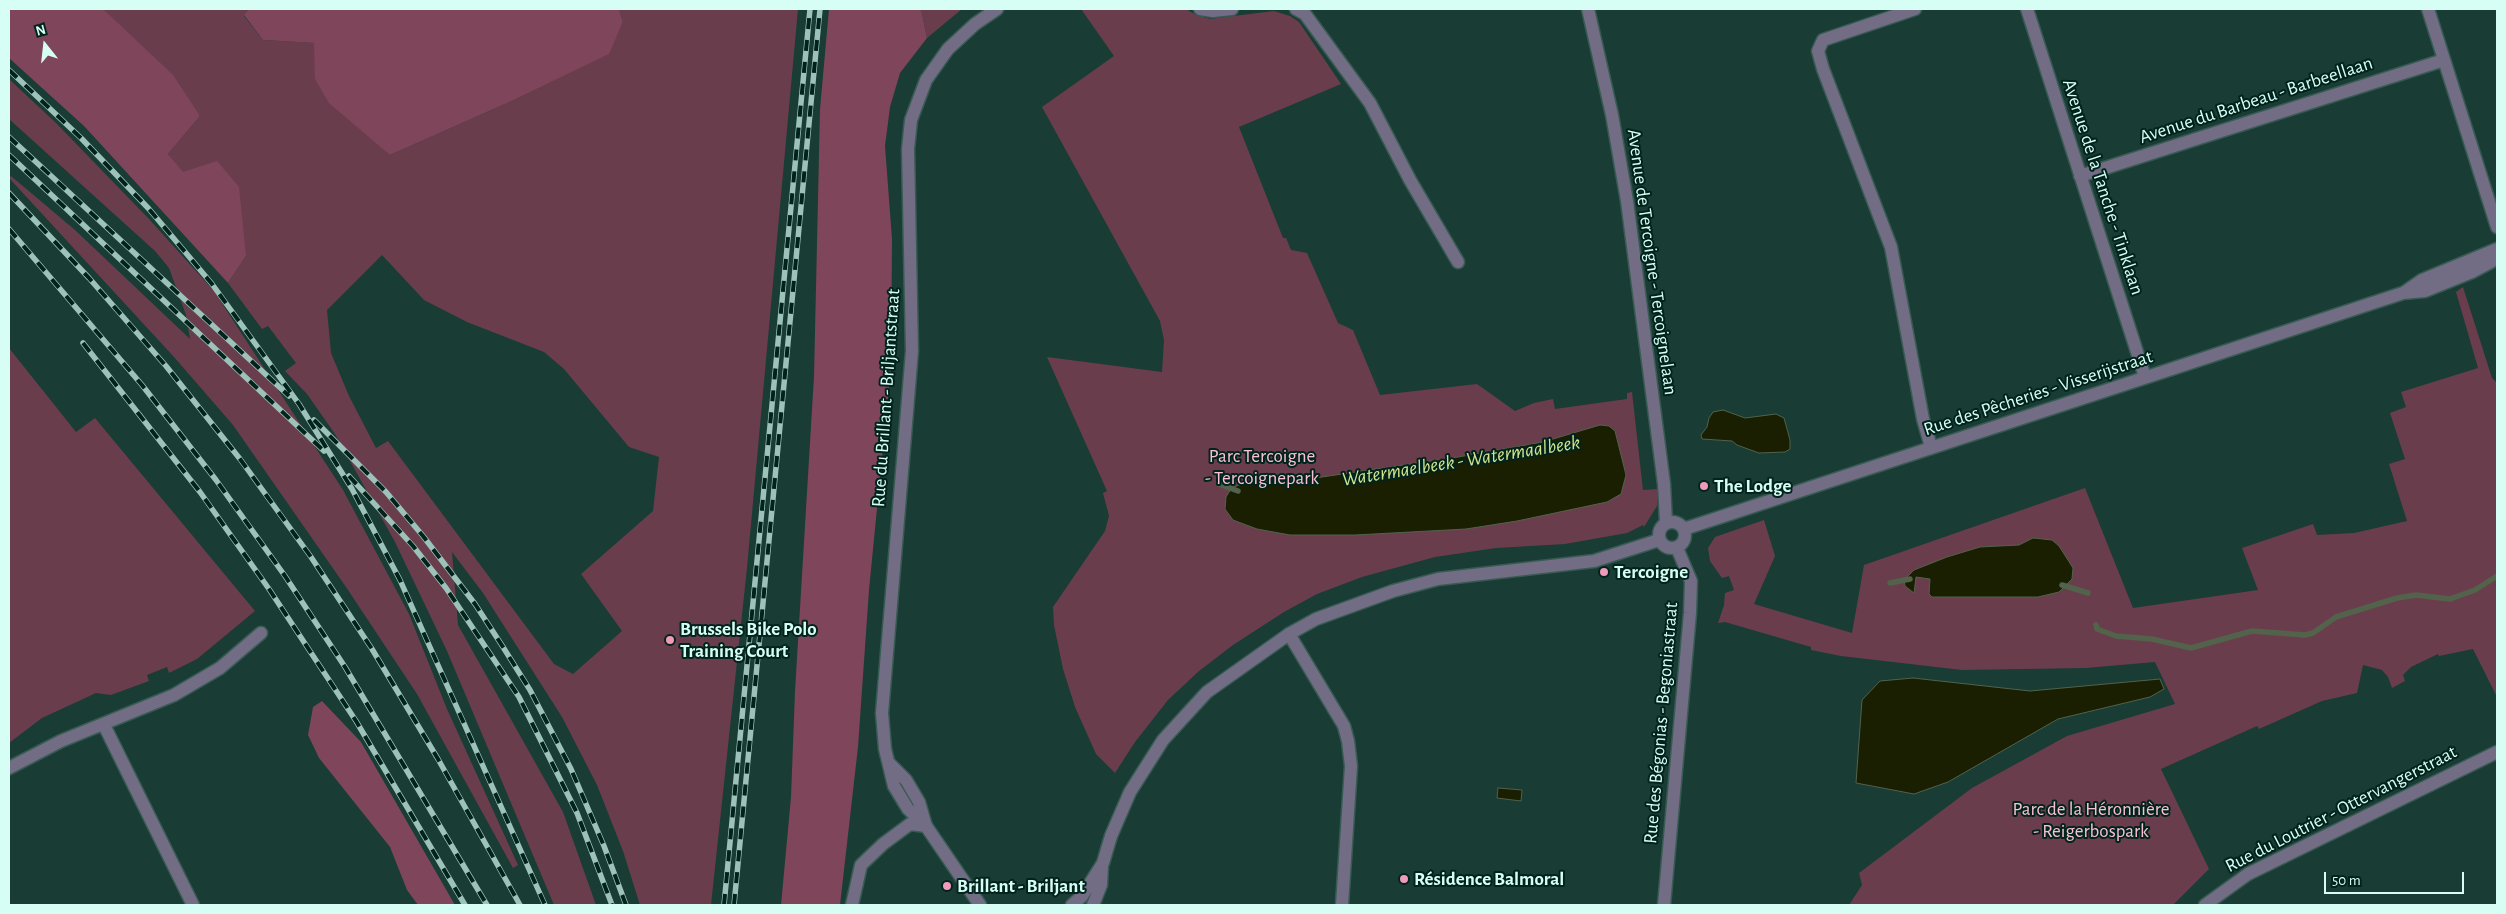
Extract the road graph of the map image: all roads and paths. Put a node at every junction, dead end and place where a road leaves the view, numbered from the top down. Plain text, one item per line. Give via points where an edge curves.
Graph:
1 (997, 9) edge
2 (1200, 9) edge
3 (1232, 9) edge
4 (1296, 9) edge
5 (1588, 9) edge
6 (1914, 9) edge
7 (2027, 9) edge
8 (2428, 9) edge
9 (2444, 60) junction
10 (2080, 176) junction
11 (2497, 227) edge
12 (2497, 249) edge
13 (2497, 254) edge
14 (1458, 262) dead end
15 (2403, 293) junction
16 (2144, 377) junction
17 (1931, 448) junction
18 (1666, 522) junction
19 (1684, 529) junction
20 (1659, 540) junction
21 (1677, 548) junction
22 (262, 633) dead end
23 (1289, 634) junction
24 (104, 725) junction
25 (2497, 752) edge
26 (9, 768) edge
27 (926, 826) junction
28 (1103, 863) junction
29 (193, 905) edge
30 (852, 905) edge
31 (980, 905) edge
32 (1072, 905) edge
33 (1093, 905) edge
34 (1342, 905) edge
35 (1664, 905) edge
36 (2205, 905) edge

1 - 27 street, Rue du Brillant - Briljantstraat via 948,49 926,80 911,120 908,149 912,341 882,713 889,763 906,780 919,802
2 - 3 street
4 - 14 street via 1305,14 1370,103
5 - 18 street, Avenue de Tercoigne - Tercoignelaan via 1627,201 1664,484
6 - 17 street via 1823,40 1818,51 1891,247 1922,419
7 - 10 street, Avenue de la Tanche - Tinklaan
8 - 9 street
9 - 10 street, Avenue du Barbeau - Barbeellaan
9 - 11 street
10 - 16 street, Avenue de la Tanche - Tinklaan
12 - 15 street, Rue des Pêcheries - Visserijstraat via 2422,280
13 - 15 street, Rue des Pêcheries - Visserijstraat via 2491,262 2465,275 2425,291
15 - 16 street, Rue des Pêcheries - Visserijstraat
16 - 17 street, Rue des Pêcheries - Visserijstraat
17 - 19 street, Rue des Pêcheries - Visserijstraat
18 - 19 street via 1673,521
18 - 20 street via 1658,533
19 - 21 street via 1686,536
20 - 21 street via 1670,549
20 - 23 street via 1594,561 1438,579 1393,591 1316,619
21 - 35 street, Rue des Bégonias - Begoniastraat via 1692,581
22 - 24 street via 220,668 174,695
23 - 28 street via 1207,692 1163,740 1130,792
23 - 34 street via 1344,726 1348,741 1351,766
24 - 26 street via 61,741
24 - 29 street
25 - 36 street, Rue du Loutrier - Ottervangerstraat via 2248,874
27 - 30 street via 910,824 861,866
27 - 31 street, Rue du Brillant - Briljantstraat
28 - 32 street via 1082,896
28 - 33 street via 1101,885

